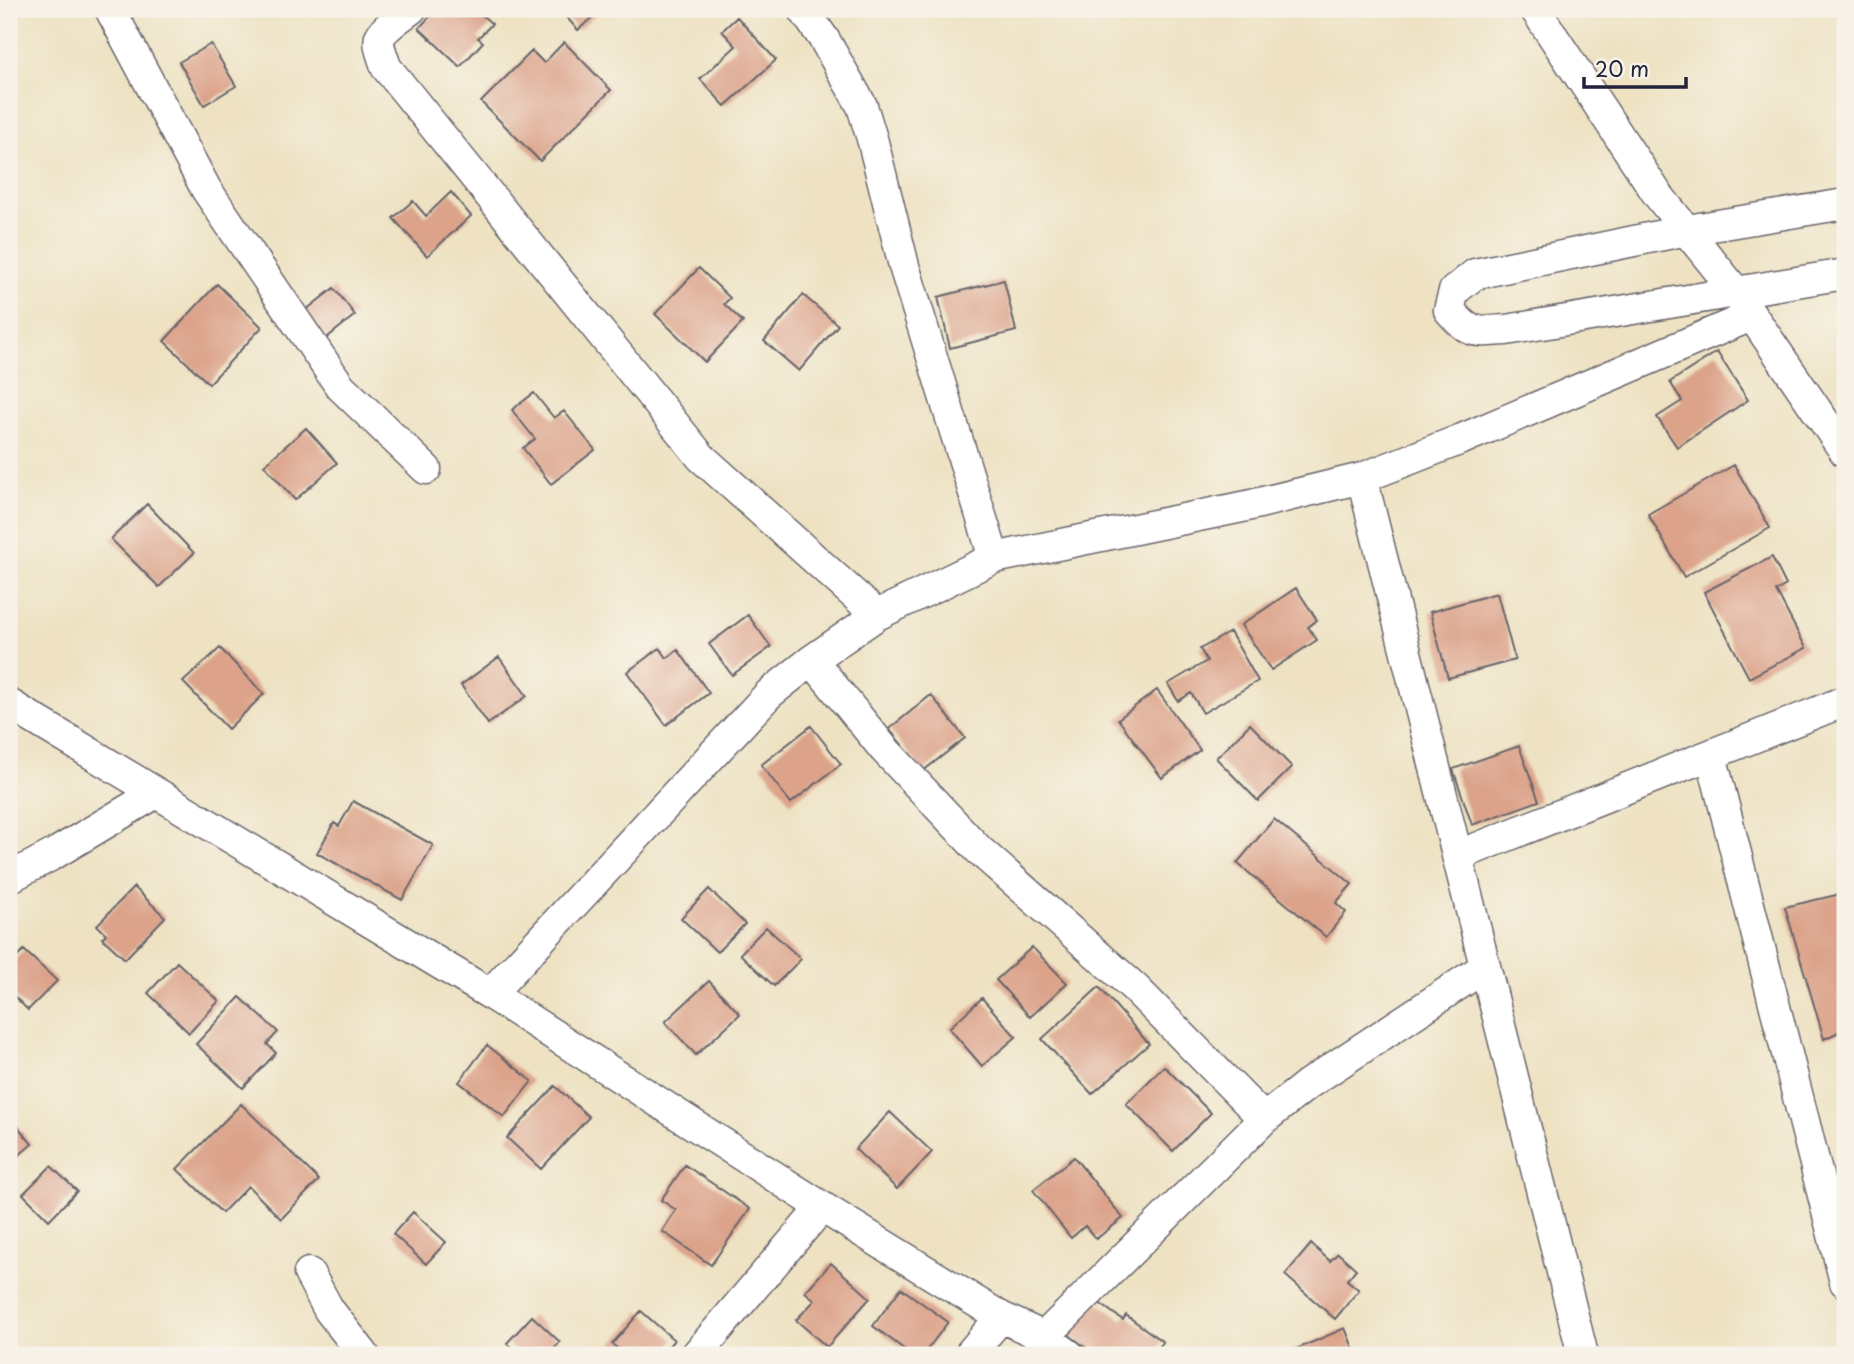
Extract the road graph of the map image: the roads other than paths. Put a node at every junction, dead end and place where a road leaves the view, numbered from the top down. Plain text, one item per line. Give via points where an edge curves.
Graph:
1 (110, 9) edge
2 (411, 9) edge
3 (803, 9) edge
4 (1535, 9) edge
5 (1845, 204) edge
6 (1687, 230) junction
7 (1845, 274) edge
8 (1744, 304) junction
9 (1845, 452) edge
10 (426, 469) dead end
11 (1362, 478) junction
12 (994, 558) junction
13 (877, 615) junction
14 (812, 660) junction
15 (1845, 701) edge
16 (9, 704) edge
17 (1711, 755) junction
18 (156, 793) junction
19 (1457, 856) junction
20 (9, 878) edge
21 (1485, 967) junction
22 (490, 994) junction
23 (1264, 1119) junction
24 (822, 1207) junction
25 (309, 1273) dead end
26 (1845, 1282) edge
27 (1001, 1317) junction
28 (1044, 1337) junction
29 (364, 1355) edge
30 (696, 1355) edge
31 (969, 1355) edge
32 (1069, 1355) edge
33 (1583, 1355) edge

1 - 10 street via 206,189 333,376
2 - 13 street via 380,37 386,67 701,457
3 - 12 street via 862,106 904,266
4 - 6 street via 1658,195
5 - 6 street
6 - 8 street
6 - 8 street via 1475,274 1454,291 1449,310 1473,332
7 - 8 street
8 - 9 street
8 - 11 street via 1462,439
11 - 12 street
11 - 19 street
12 - 13 street
13 - 14 street
14 - 22 street via 769,694
14 - 23 street via 884,748 979,850 1135,988
15 - 17 street
16 - 18 street
17 - 19 street
17 - 26 street
18 - 20 street
18 - 22 street
19 - 21 street
21 - 23 street via 1308,1084
21 - 33 street
22 - 24 street
23 - 28 street
24 - 27 street
24 - 30 street
25 - 29 street via 328,1310
27 - 28 street
27 - 31 street
28 - 32 street

